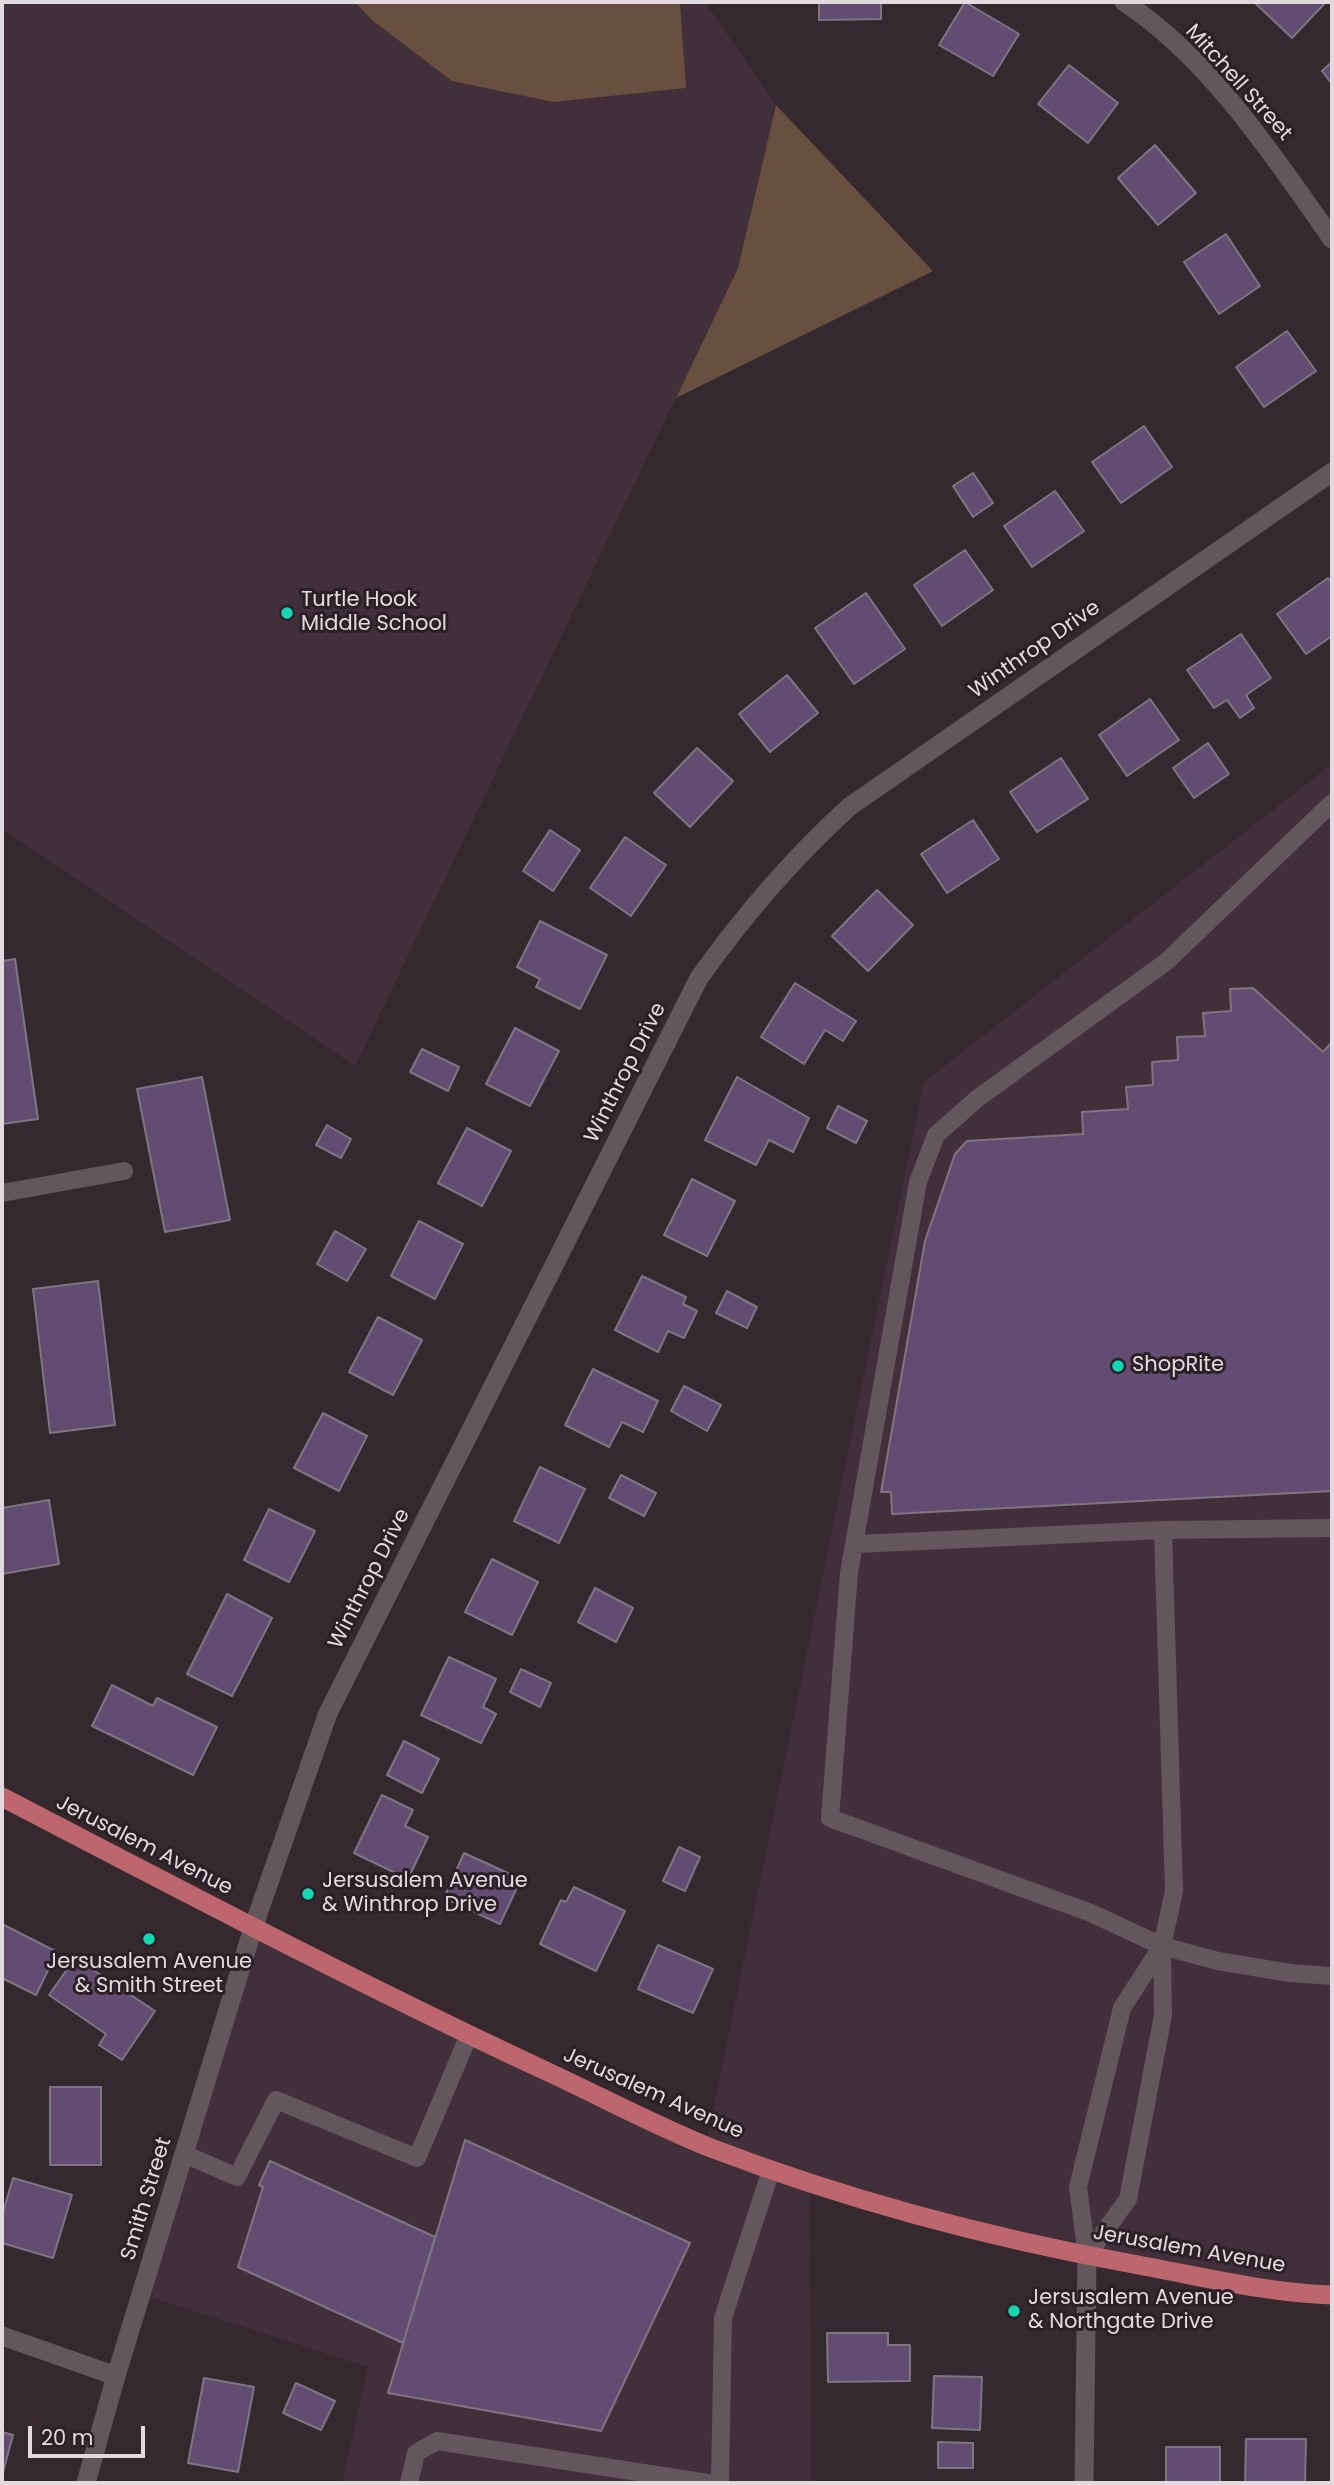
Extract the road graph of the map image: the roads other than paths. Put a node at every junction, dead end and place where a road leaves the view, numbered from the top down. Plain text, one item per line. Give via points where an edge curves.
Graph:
1 (1124, 2) edge
2 (1332, 239) edge
3 (1332, 472) edge
4 (1332, 803) edge
5 (124, 1171) dead end
6 (2, 1193) edge
7 (1332, 1528) edge
8 (1163, 1530) junction
9 (857, 1544) junction
10 (2, 1797) edge
11 (253, 1928) junction
12 (1162, 1947) junction
13 (1332, 1976) edge
14 (469, 2035) junction
15 (184, 2154) junction
16 (771, 2170) junction
17 (1087, 2256) junction
18 (1332, 2295) edge
19 (2, 2336) edge
20 (116, 2376) junction
21 (86, 2483) edge
22 (409, 2483) edge
23 (708, 2483) edge
24 (720, 2483) edge
25 (1084, 2483) edge

1 - 2 street, Mitchell Street via 1196,64 1258,134
3 - 11 street, Winthrop Drive via 849,807 802,850 739,921 699,978 328,1713
4 - 9 lane via 1166,962 978,1098 936,1135 918,1182
5 - 6 lane
7 - 8 lane
8 - 9 lane
8 - 12 lane via 1174,1891
9 - 12 lane via 849,1573 830,1818 1091,1913
10 - 11 main road, Jerusalem Avenue
11 - 14 main road, Jerusalem Avenue
11 - 15 street, Smith Street
12 - 13 lane via 1218,1961
12 - 17 lane via 1163,2015 1128,2199
12 - 17 lane via 1122,2008 1078,2188
14 - 15 lane via 417,2158 276,2099 237,2177
14 - 16 main road, Jerusalem Avenue via 706,2146
15 - 20 street, Smith Street
16 - 17 main road, Jerusalem Avenue via 928,2219
16 - 24 lane via 723,2318
17 - 18 main road, Jerusalem Avenue via 1265,2288
17 - 25 street
19 - 20 street
20 - 21 street, Smith Street
22 - 23 lane via 416,2452 437,2441

